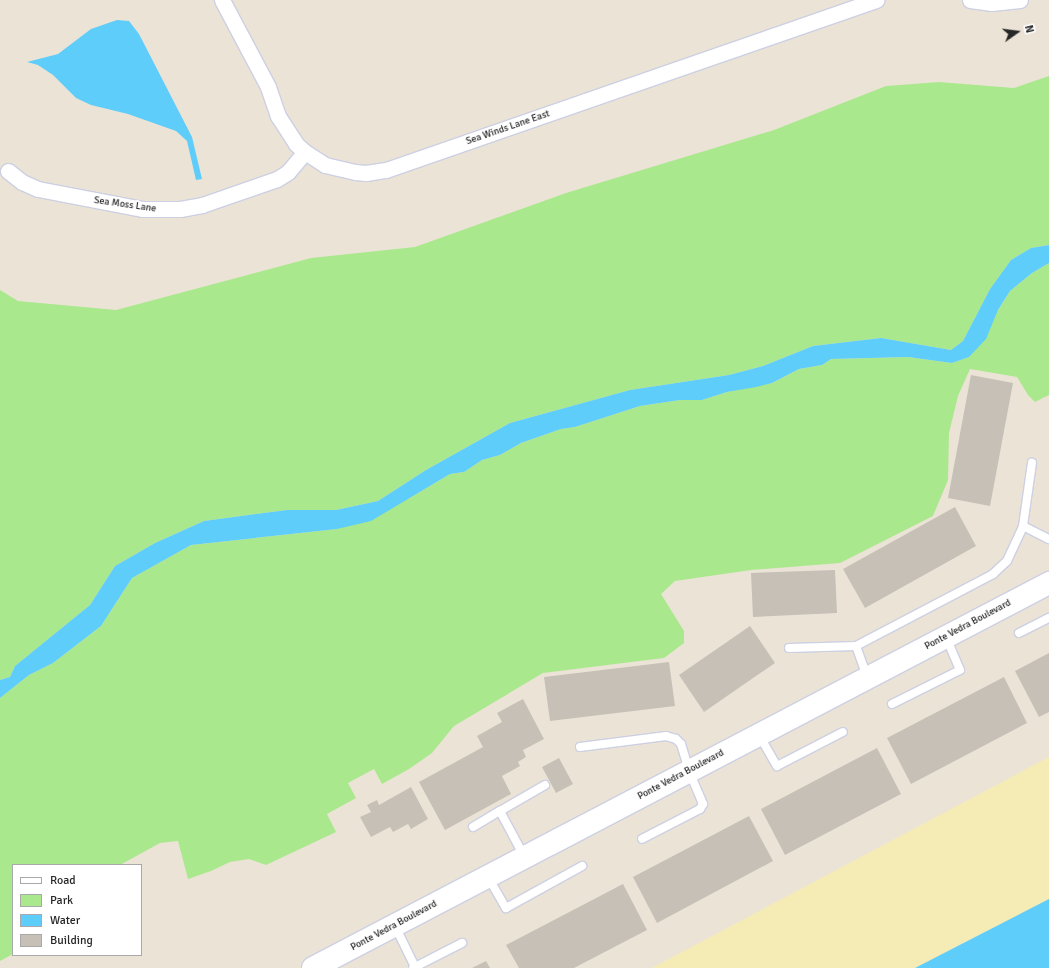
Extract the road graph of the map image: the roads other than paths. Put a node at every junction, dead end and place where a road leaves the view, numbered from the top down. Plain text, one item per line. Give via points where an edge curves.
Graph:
1 (222, 0) edge
2 (876, 0) edge
3 (970, 0) edge
4 (1020, 0) edge
5 (841, 6) edge
6 (304, 152) junction
7 (8, 172) dead end
8 (1032, 463) dead end
9 (1023, 526) junction
10 (1049, 540) edge
11 (1049, 583) edge
12 (1049, 618) edge
13 (1019, 633) dead end
14 (945, 637) junction
15 (856, 646) junction
16 (789, 648) dead end
17 (868, 678) junction
18 (892, 704) dead end
19 (843, 732) dead end
20 (759, 734) junction
21 (580, 747) dead end
22 (689, 771) junction
23 (545, 785) dead end
24 (500, 811) junction
25 (473, 827) dead end
26 (642, 839) dead end
27 (525, 857) junction
28 (582, 866) dead end
29 (488, 877) junction
30 (395, 925) junction
31 (462, 942) dead end
32 (314, 968) edge
33 (414, 968) edge

1 - 6 street, Sea Winds Lane East via 268,87 286,131
2 - 5 street, Sea Winds Lane East
3 - 4 street via 992,3
5 - 6 street, Sea Winds Lane East via 386,170 355,172 335,168
6 - 7 street, Sea Moss Lane via 288,172 277,179 202,205 180,209 143,209 45,190 22,182
8 - 9 lane
9 - 10 lane
9 - 15 lane via 1007,562 993,574
11 - 14 street, Ponte Vedra Boulevard
12 - 13 lane
14 - 17 street, Ponte Vedra Boulevard
14 - 18 lane via 960,670
15 - 16 lane
15 - 17 lane
17 - 20 street, Ponte Vedra Boulevard
19 - 20 lane via 777,766
20 - 22 street, Ponte Vedra Boulevard
21 - 22 lane via 666,736 676,739 681,744
22 - 26 lane via 703,804 700,809
22 - 27 street, Ponte Vedra Boulevard
23 - 24 lane
24 - 25 lane
24 - 27 lane
27 - 29 street, Ponte Vedra Boulevard
28 - 29 lane via 506,908
29 - 30 street, Ponte Vedra Boulevard
30 - 32 street, Ponte Vedra Boulevard
30 - 33 lane
31 - 33 lane

